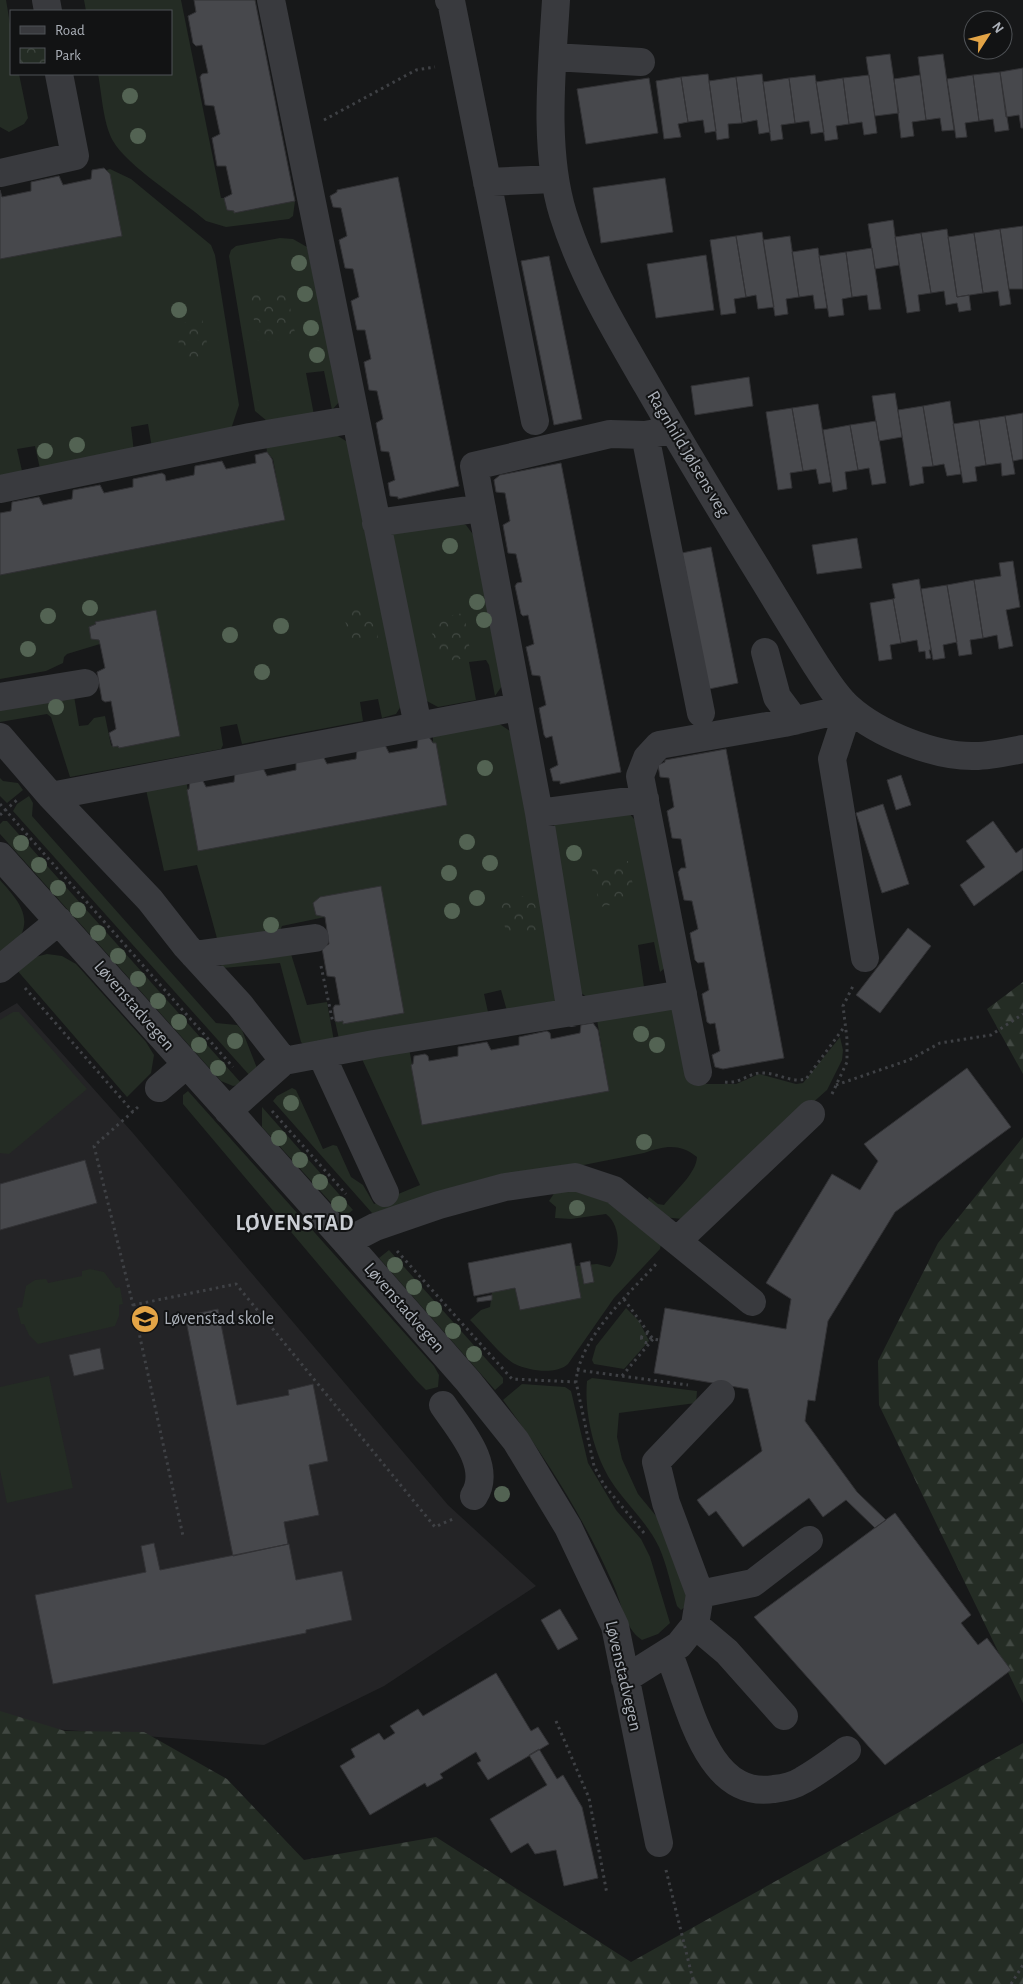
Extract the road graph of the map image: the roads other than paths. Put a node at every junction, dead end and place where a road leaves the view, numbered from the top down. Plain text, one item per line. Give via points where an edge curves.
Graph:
1 (271, 0) edge
2 (448, 0) edge
3 (556, 0) edge
4 (553, 57) junction
5 (641, 62) dead end
6 (59, 75) edge
7 (0, 173) edge
8 (554, 179) junction
9 (487, 182) junction
10 (355, 419) junction
11 (535, 422) dead end
12 (673, 430) junction
13 (644, 435) junction
14 (0, 489) edge
15 (482, 508) junction
16 (376, 523) junction
17 (765, 652) dead end
18 (85, 682) dead end
19 (0, 696) edge
20 (518, 707) junction
21 (849, 708) junction
22 (700, 713) dead end
23 (795, 721) junction
24 (418, 726) junction
25 (0, 737) edge
26 (1023, 750) edge
27 (51, 796) junction
28 (645, 799) junction
29 (539, 813) junction
30 (0, 856) edge
31 (59, 921) junction
32 (315, 938) road end
33 (194, 955) junction
34 (866, 958) road end
35 (3, 967) edge
36 (683, 994) junction
37 (570, 1013) junction
38 (322, 1054) junction
39 (284, 1061) junction
40 (186, 1064) junction
41 (698, 1072) road end
42 (160, 1088) road end
43 (228, 1111) junction
44 (811, 1114) road end
45 (385, 1193) dead end
46 (677, 1240) junction
47 (346, 1242) junction
48 (752, 1302) dead end
49 (468, 1381) junction
50 (721, 1394) road end
51 (474, 1496) road end
52 (809, 1540) dead end
53 (700, 1594) junction
54 (695, 1625) junction
55 (668, 1652) junction
56 (625, 1679) junction
57 (784, 1716) dead end
58 (847, 1750) dead end
59 (659, 1843) road end

1 - 10 street
2 - 9 street
3 - 4 street, Ragnhild Jølsens veg
4 - 5 street
4 - 8 street, Ragnhild Jølsens veg via 551,132
6 - 7 street via 75,156
8 - 9 street
8 - 12 street, Ragnhild Jølsens veg via 563,214 594,292
9 - 11 street
10 - 14 street via 250,437
10 - 16 street
12 - 13 street
12 - 21 street, Ragnhild Jølsens veg via 802,644
13 - 15 street via 610,434 474,466
13 - 22 street
15 - 16 street
15 - 20 street
16 - 24 street
17 - 23 street via 777,697
18 - 19 street
20 - 24 street
20 - 29 street
21 - 23 street
21 - 26 street, Ragnhild Jølsens veg via 885,732 929,750 974,756
21 - 34 street via 832,760
23 - 28 street via 659,745 647,758 640,776
24 - 27 street
25 - 27 street
27 - 33 street via 150,900
28 - 29 street
28 - 36 street
29 - 37 street
30 - 31 street, Løvenstadvegen
31 - 35 street
31 - 40 street, Løvenstadvegen
32 - 33 street
33 - 39 street via 240,1005
36 - 37 street
36 - 41 street
37 - 38 street
38 - 39 street
38 - 45 street
39 - 43 street
40 - 42 street
40 - 43 street, Løvenstadvegen
43 - 47 street, Løvenstadvegen
44 - 46 street
46 - 47 street via 614,1190 576,1177 505,1187 439,1205 375,1227
46 - 48 street
47 - 49 street, Løvenstadvegen
49 - 51 street via 431,1404 473,1450 478,1467 478,1490
49 - 56 street, Løvenstadvegen via 516,1441 580,1550 615,1626
50 - 53 street via 656,1462 666,1503
52 - 53 street via 753,1583
53 - 54 street
54 - 55 street via 679,1645
54 - 57 street via 727,1652
55 - 56 street
55 - 58 street via 712,1759 729,1779 740,1786 763,1791 802,1781
56 - 59 street, Løvenstadvegen

